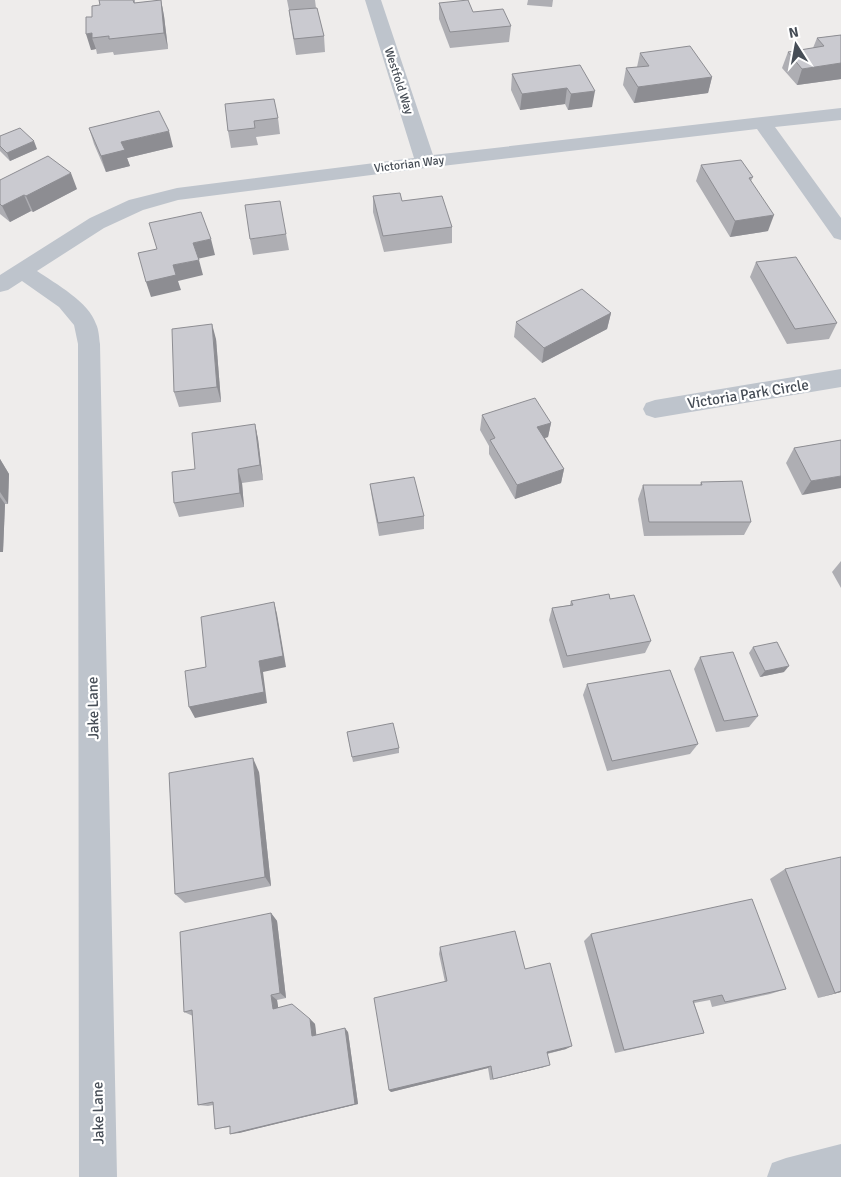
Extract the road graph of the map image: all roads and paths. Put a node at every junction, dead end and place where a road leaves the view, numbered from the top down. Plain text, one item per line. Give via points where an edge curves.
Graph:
1 (373, 0) edge
2 (841, 114) edge
3 (762, 123) junction
4 (425, 162) junction
5 (841, 233) edge
6 (11, 278) edge
7 (841, 378) edge
8 (654, 409) dead end
9 (841, 1163) edge
10 (98, 1177) edge
11 (786, 1177) edge

1 - 4 street, Westfold Way
2 - 3 street, Victorian Way
3 - 4 street, Victorian Way
3 - 5 street
4 - 6 street, Victorian Way via 177,194 136,206 97,223
6 - 10 street, Jake Lane via 67,302 85,323 89,344
7 - 8 street, Victoria Park Circle
9 - 11 street

